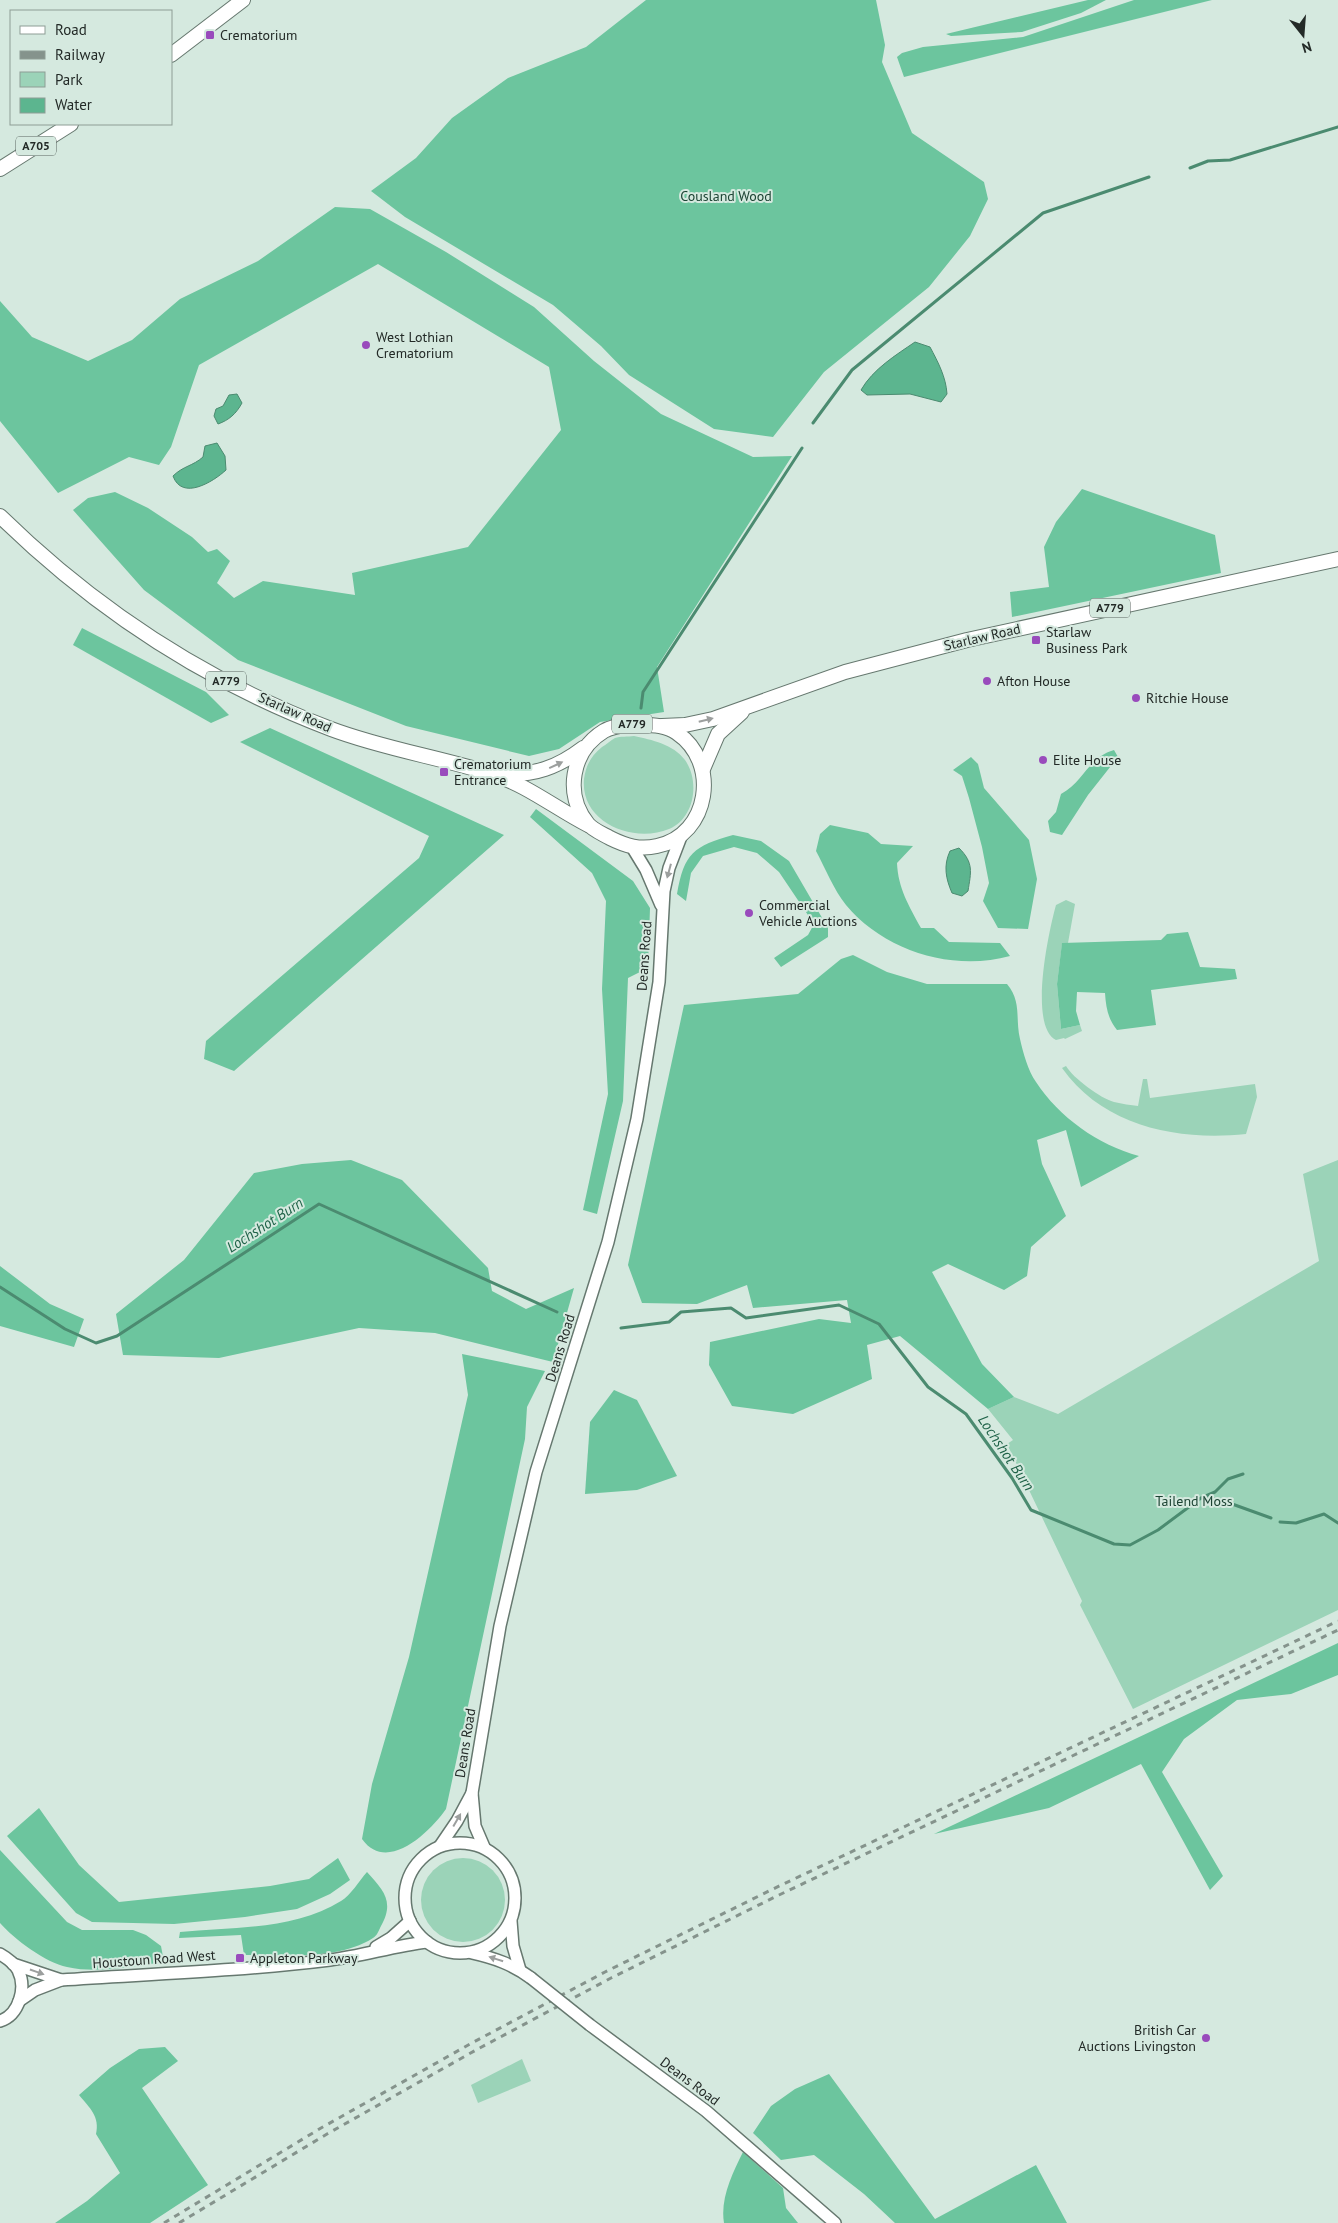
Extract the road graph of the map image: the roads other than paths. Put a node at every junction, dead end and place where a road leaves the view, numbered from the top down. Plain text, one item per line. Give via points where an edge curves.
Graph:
1 (243, 0) edge
2 (172, 54) edge
3 (70, 125) edge
4 (0, 169) edge
5 (0, 516) edge
6 (1338, 559) edge
7 (748, 706) junction
8 (662, 726) junction
9 (592, 741) junction
10 (703, 768) junction
11 (491, 774) junction
12 (588, 825) junction
13 (682, 834) junction
14 (632, 848) junction
15 (663, 909) junction
16 (472, 1793) junction
17 (440, 1846) junction
18 (484, 1848) junction
19 (410, 1921) junction
20 (511, 1921) junction
21 (427, 1942) junction
22 (368, 1952) junction
23 (471, 1952) junction
24 (0, 1954) edge
25 (13, 1964) junction
26 (520, 1970) junction
27 (61, 1980) junction
28 (19, 2001) junction
29 (0, 2021) edge
30 (835, 2223) edge

1 - 2 main road
3 - 4 main road, A705
5 - 11 main road, Starlaw Road / A779 via 32,548 106,608 163,647 219,678 334,730 396,750
6 - 7 main road, Starlaw Road / A779 via 967,640 845,672
8 -> 7 main road, Starlaw Road / A779 via 690,724 734,713
7 - 10 main road, Starlaw Road / A779 via 718,734
8 - 9 main road, A779 via 618,726 604,731
8 - 10 main road, A779 via 688,742
11 -> 9 main road, Starlaw Road / A779 via 539,772 570,758
9 - 12 main road, A779 via 580,757 574,773 573,791
10 - 13 main road, A779 via 705,785 699,812
11 - 12 main road, Starlaw Road / A779 via 532,791
12 - 14 main road, A779
13 - 14 main road, A779 via 659,846
13 -> 15 street, Deans Road via 669,868
14 - 15 street, Deans Road via 646,870
15 - 16 street, Deans Road via 658,982 637,1119 608,1242 536,1472 500,1626
17 -> 16 street, Deans Road
16 - 18 street, Deans Road via 475,1826
17 - 18 street via 470,1843
17 - 19 street via 421,1859 408,1879 405,1900
18 - 20 street via 498,1856 513,1881 516,1894
19 - 21 street
19 - 22 street, Houstoun Road West
20 - 23 street via 501,1936
20 - 26 street via 513,1946
21 - 22 street, Houstoun Road West
21 - 23 street via 440,1950
22 - 27 street, Houstoun Road West via 332,1960 255,1968
26 -> 23 street, Deans Road via 499,1959
24 - 25 street
25 -> 27 street, Houstoun Road West
25 - 28 street via 22,1982
26 - 30 street, Deans Road, bridge via 706,2111
27 - 28 street, Houstoun Road West via 35,1990
28 - 29 street, Houstoun Road West via 9,2016

